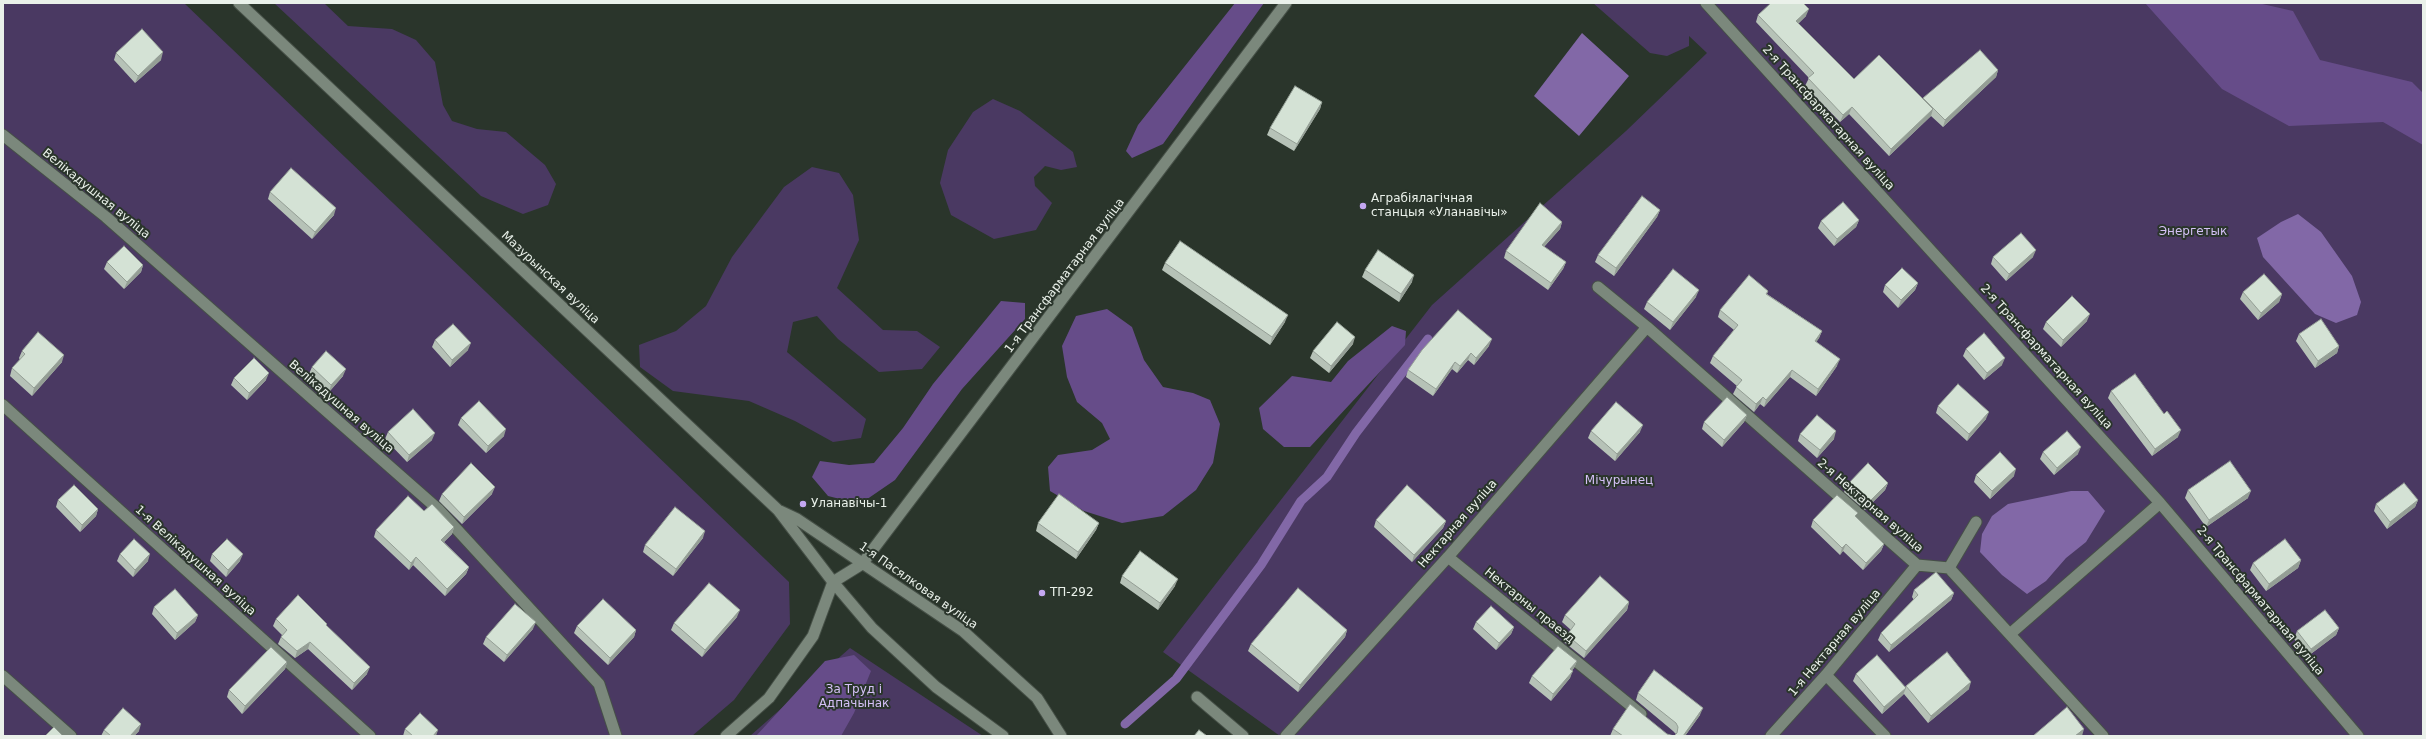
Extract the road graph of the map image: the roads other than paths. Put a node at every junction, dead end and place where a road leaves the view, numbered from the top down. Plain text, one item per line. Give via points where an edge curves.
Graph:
1 (240, 3) edge
2 (1286, 3) edge
3 (1706, 3) edge
4 (3, 136) edge
5 (1598, 287) dead end
6 (1646, 327) junction
7 (3, 405) edge
8 (2160, 503) junction
9 (778, 510) junction
10 (1976, 522) dead end
11 (1448, 556) junction
12 (862, 564) junction
13 (1917, 565) junction
14 (1949, 568) junction
15 (832, 582) junction
16 (2010, 634) junction
17 (1826, 675) junction
18 (3, 676) edge
19 (1197, 697) dead end
20 (1650, 721) edge
21 (72, 736) edge
22 (370, 736) edge
23 (616, 736) edge
24 (726, 736) edge
25 (1003, 736) edge
26 (1061, 736) edge
27 (1243, 736) edge
28 (1286, 736) edge
29 (1771, 736) edge
30 (1885, 736) edge
31 (2103, 736) edge
32 (2358, 736) edge

1 - 9 street, Мазурынская вуліца
2 - 12 street, 1-я Трансфарматарная вуліца
3 - 8 street, 2-я Трансфарматарная вуліца
4 - 23 street, Велікадушная вуліца via 106,217 438,510 599,684
5 - 6 street, 2-я Нектарная вуліца
6 - 11 street, Нектарная вуліца
6 - 13 street, 2-я Нектарная вуліца
7 - 22 street, 1-я Велікадушная вуліца
8 - 16 street
8 - 32 street, 2-я Трансфарматарная вуліца
9 - 12 street, 1-я Пасялковая вуліца via 797,519
9 - 15 street, Мазурынская вуліца
10 - 14 street
11 - 20 street, Нектарны праезд
11 - 28 street, Нектарная вуліца
12 - 15 street
12 - 26 street, 1-я Пасялковая вуліца via 963,631 1037,698
13 - 14 street, 2-я Нектарная вуліца
13 - 17 street, 1-я Нектарная вуліца
14 - 16 street
15 - 24 street via 813,636 769,698
15 - 25 street via 872,628 936,687
16 - 31 street
17 - 29 street, 1-я Нектарная вуліца
17 - 30 street
18 - 21 street
19 - 27 street

